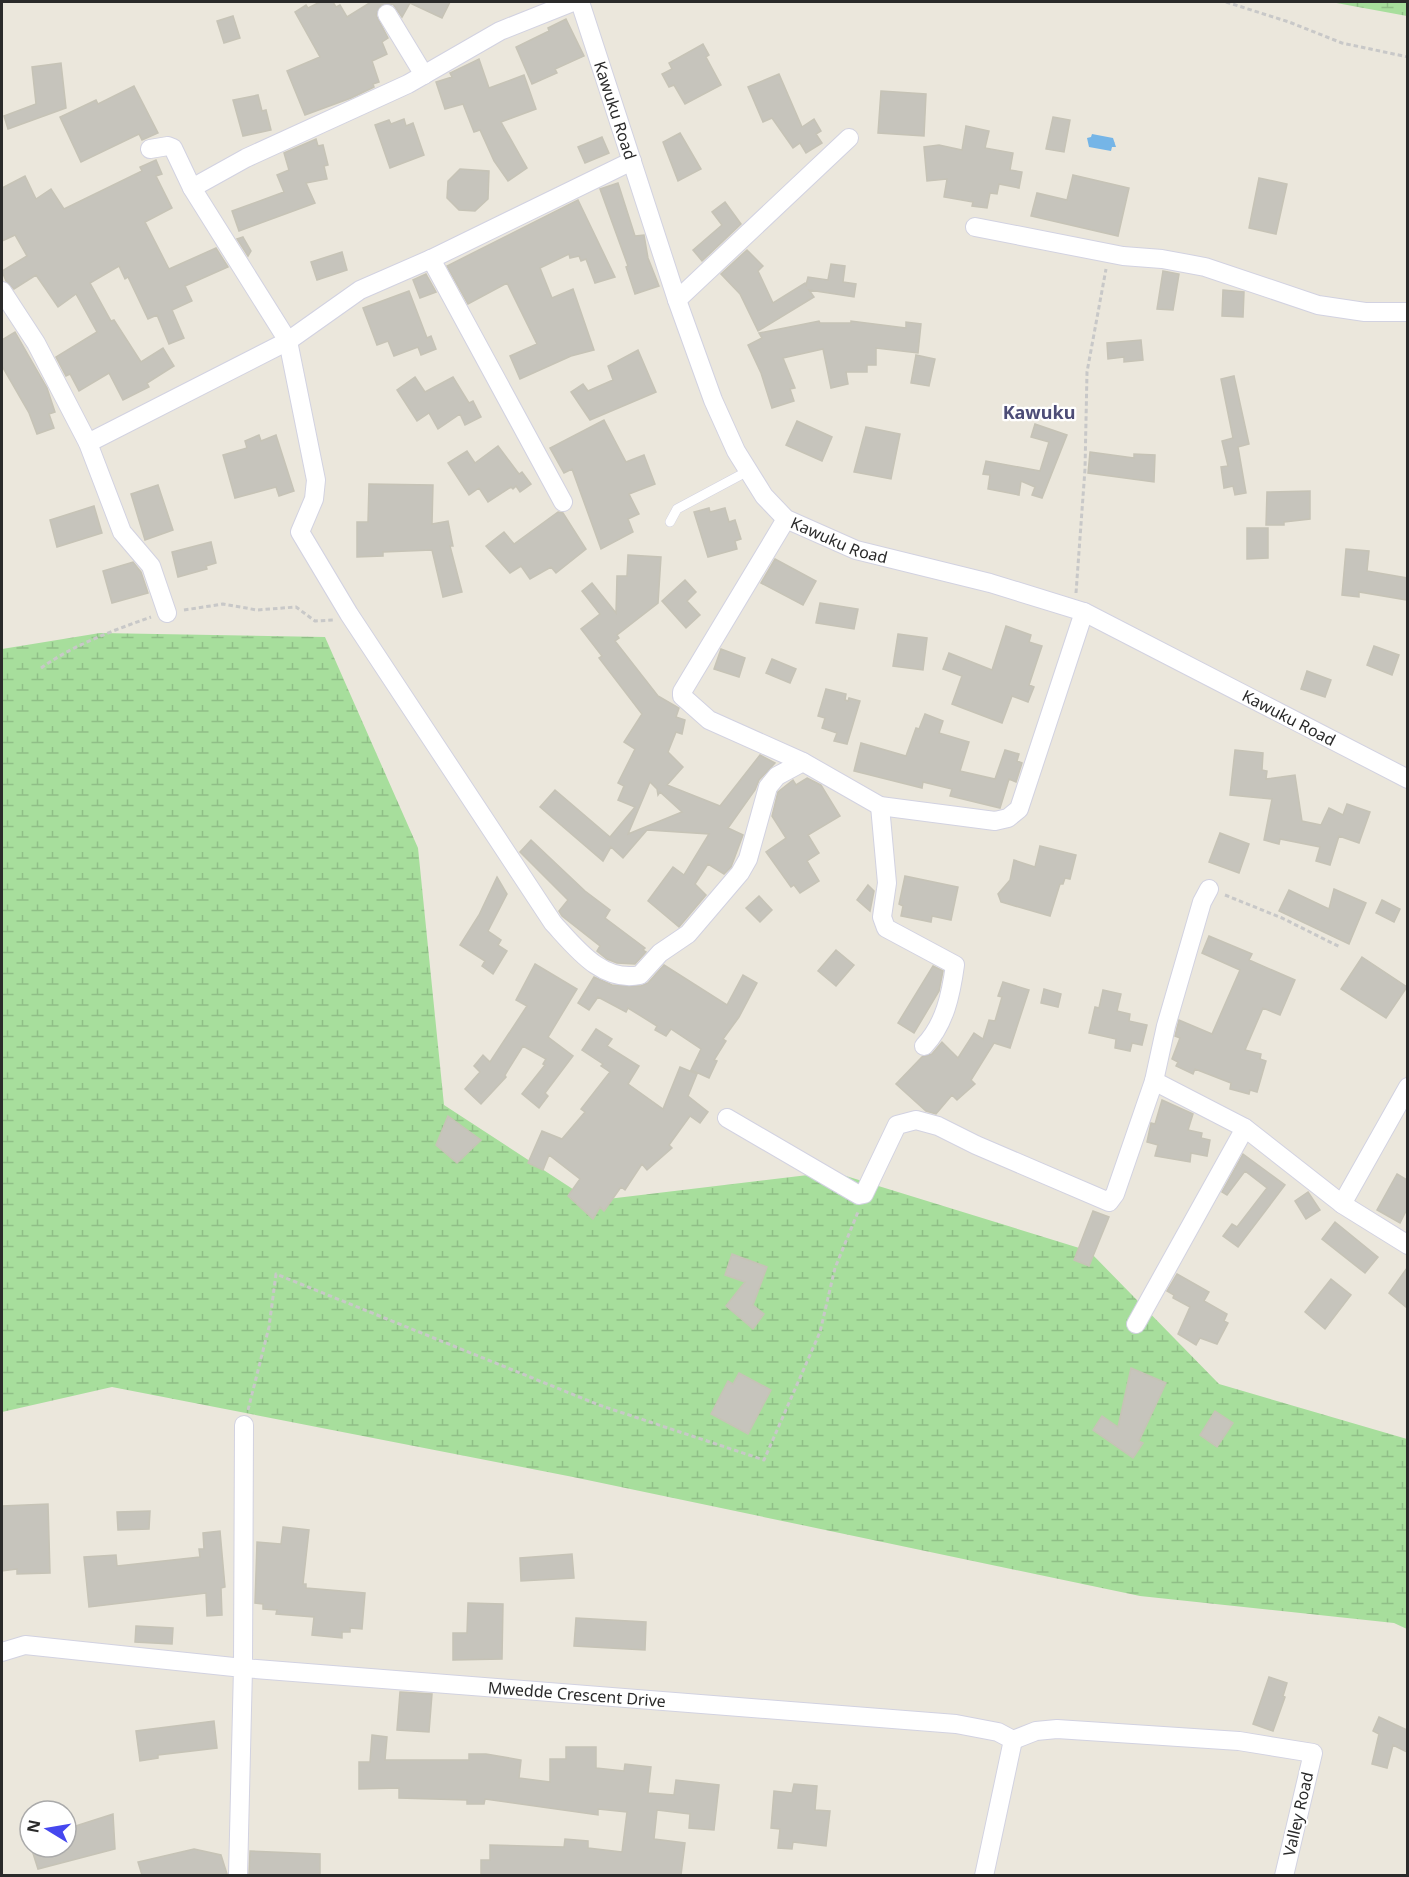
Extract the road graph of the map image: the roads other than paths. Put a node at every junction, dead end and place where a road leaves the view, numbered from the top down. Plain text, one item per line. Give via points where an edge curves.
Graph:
1 (573, 2) edge
2 (580, 2) edge
3 (387, 14) dead end
4 (424, 75) junction
5 (849, 138) dead end
6 (150, 149) dead end
7 (632, 161) junction
8 (192, 188) junction
9 (975, 227) dead end
10 (431, 259) junction
11 (2, 291) edge
12 (677, 300) junction
13 (1407, 312) edge
14 (288, 341) junction
15 (88, 443) junction
16 (748, 471) junction
17 (563, 502) dead end
18 (786, 519) junction
19 (670, 522) dead end
20 (1079, 611) junction
21 (167, 613) road end
22 (803, 762) junction
23 (1407, 779) edge
24 (880, 806) junction
25 (1209, 889) road end
26 (924, 1046) dead end
27 (1154, 1081) junction
28 (1407, 1087) edge
29 (728, 1118) dead end
30 (1245, 1128) junction
31 (1342, 1204) junction
32 (1407, 1245) edge
33 (1136, 1323) dead end
34 (244, 1425) road end
35 (2, 1652) edge
36 (243, 1668) junction
37 (1013, 1740) junction
38 (238, 1875) edge
39 (984, 1875) edge
40 (1284, 1875) edge

1 - 4 street via 500,31
2 - 7 street, Kawuku Road
3 - 4 street
4 - 8 street via 246,158
5 - 12 street
6 - 8 street via 173,148
7 - 10 street
7 - 12 street, Kawuku Road
8 - 14 street
9 - 13 street via 1205,267 1318,305 1365,312
10 - 14 street via 360,290
10 - 17 street
11 - 15 street via 36,343
12 - 16 street, Kawuku Road via 713,400
14 - 15 street
14 - 22 street via 316,485 300,532 349,614 553,923 591,963 620,975 637,976 660,953 688,934 748,859 768,787 777,776
15 - 21 street via 122,532 151,566
16 - 18 street, Kawuku Road
16 - 19 lane via 676,509
18 - 20 street, Kawuku Road via 856,550 990,583
18 - 22 street via 681,696 709,720
20 - 23 street, Kawuku Road
20 - 24 street via 1019,809 1013,816 995,821
22 - 24 street
24 - 26 street via 886,883 882,917 886,928 955,965 951,993 935,1034
25 - 27 street via 1182,971
27 - 29 street via 1115,1194 1108,1202 938,1126 916,1120 897,1125 864,1194 853,1194
27 - 30 street
28 - 31 street
30 - 31 street
30 - 33 street
31 - 32 street
34 - 36 street
35 - 36 street, Mwedde Crescent Drive via 25,1645
36 - 37 street, Mwedde Crescent Drive via 956,1724 998,1732
36 - 38 street
37 - 39 street
37 - 40 street, Valley Road via 1036,1731 1057,1729 1239,1741 1313,1753

